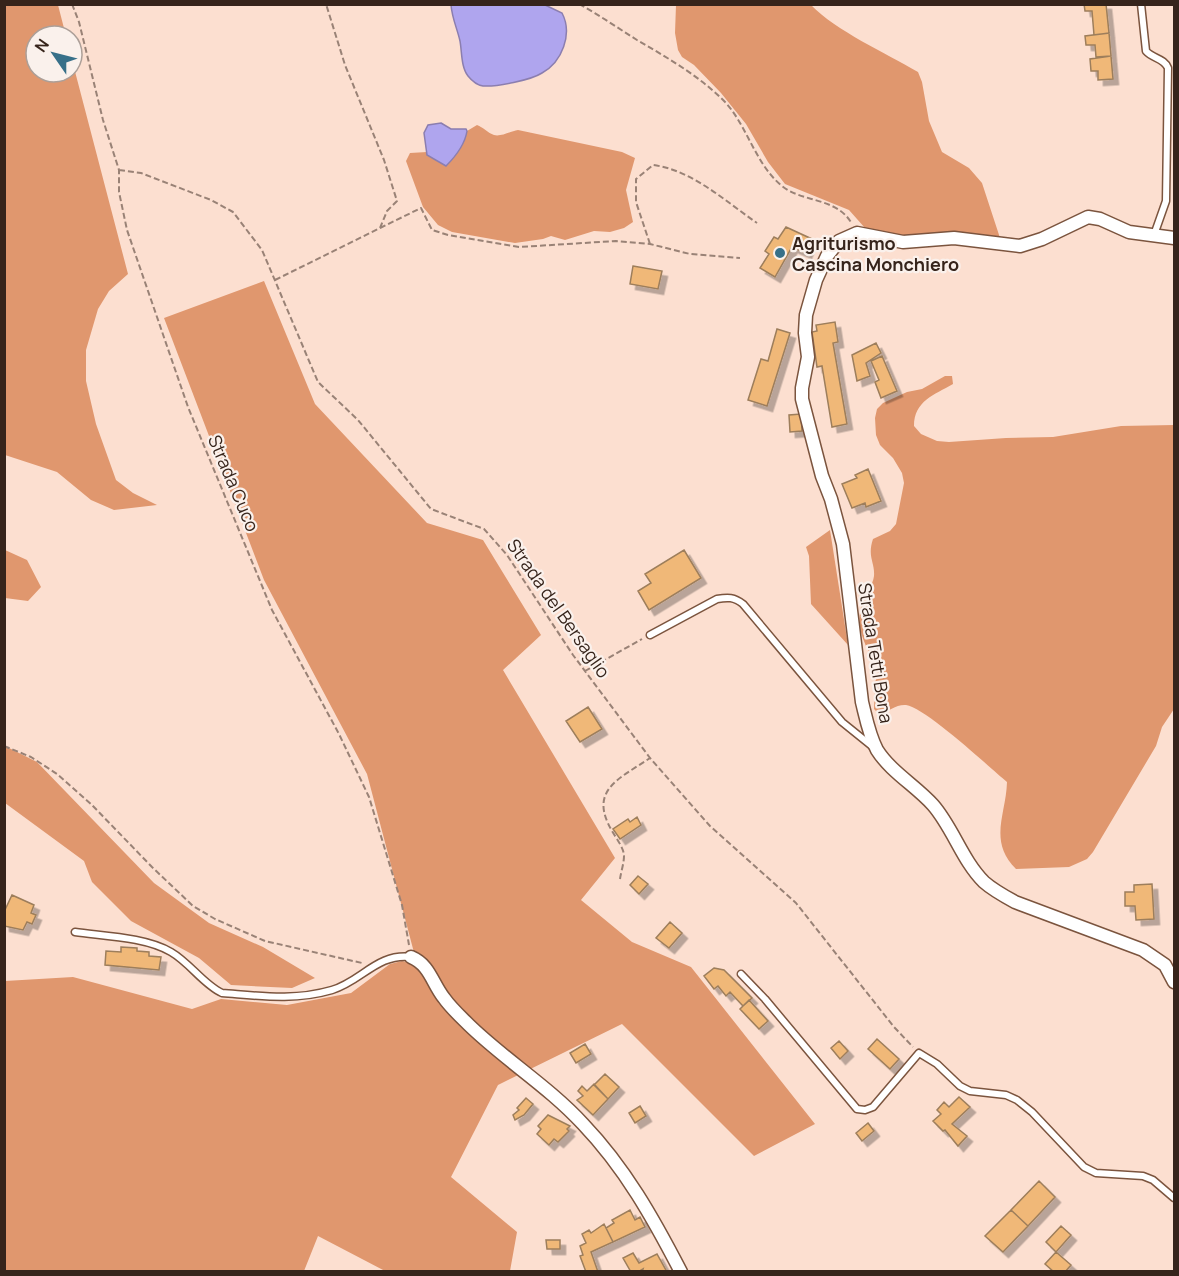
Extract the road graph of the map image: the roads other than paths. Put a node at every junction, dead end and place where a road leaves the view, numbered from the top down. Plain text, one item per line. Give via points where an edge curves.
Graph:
1 (1141, 4) edge
2 (1154, 236) junction
3 (1174, 238) edge
4 (650, 635) road end
5 (878, 751) junction
6 (75, 932) dead end
7 (411, 957) joint
8 (741, 974) dead end
9 (1174, 982) edge
10 (1174, 1198) edge
11 (681, 1272) edge

1 - 2 lane via 1146,51 1163,60 1168,68 1166,201
2 - 3 street
2 - 5 street, Strada Tetti Bona via 1129,232 1088,217 1020,246 954,238 903,242 857,233 834,246 827,256 806,315 808,357 802,399 843,544 862,702
4 - 5 lane via 717,599 736,598 842,722
5 - 9 street, Strada Tetti Bona via 933,805 983,881 1015,902 1143,950 1165,965
6 - 7 lane via 140,941 170,951 222,993 291,998 313,995 342,986 388,957
7 - 11 street via 426,968 443,998 469,1025 560,1102 605,1148 648,1208
8 - 10 lane via 857,1109 873,1107 920,1053 970,1091 1017,1100 1084,1167 1096,1173 1143,1176

